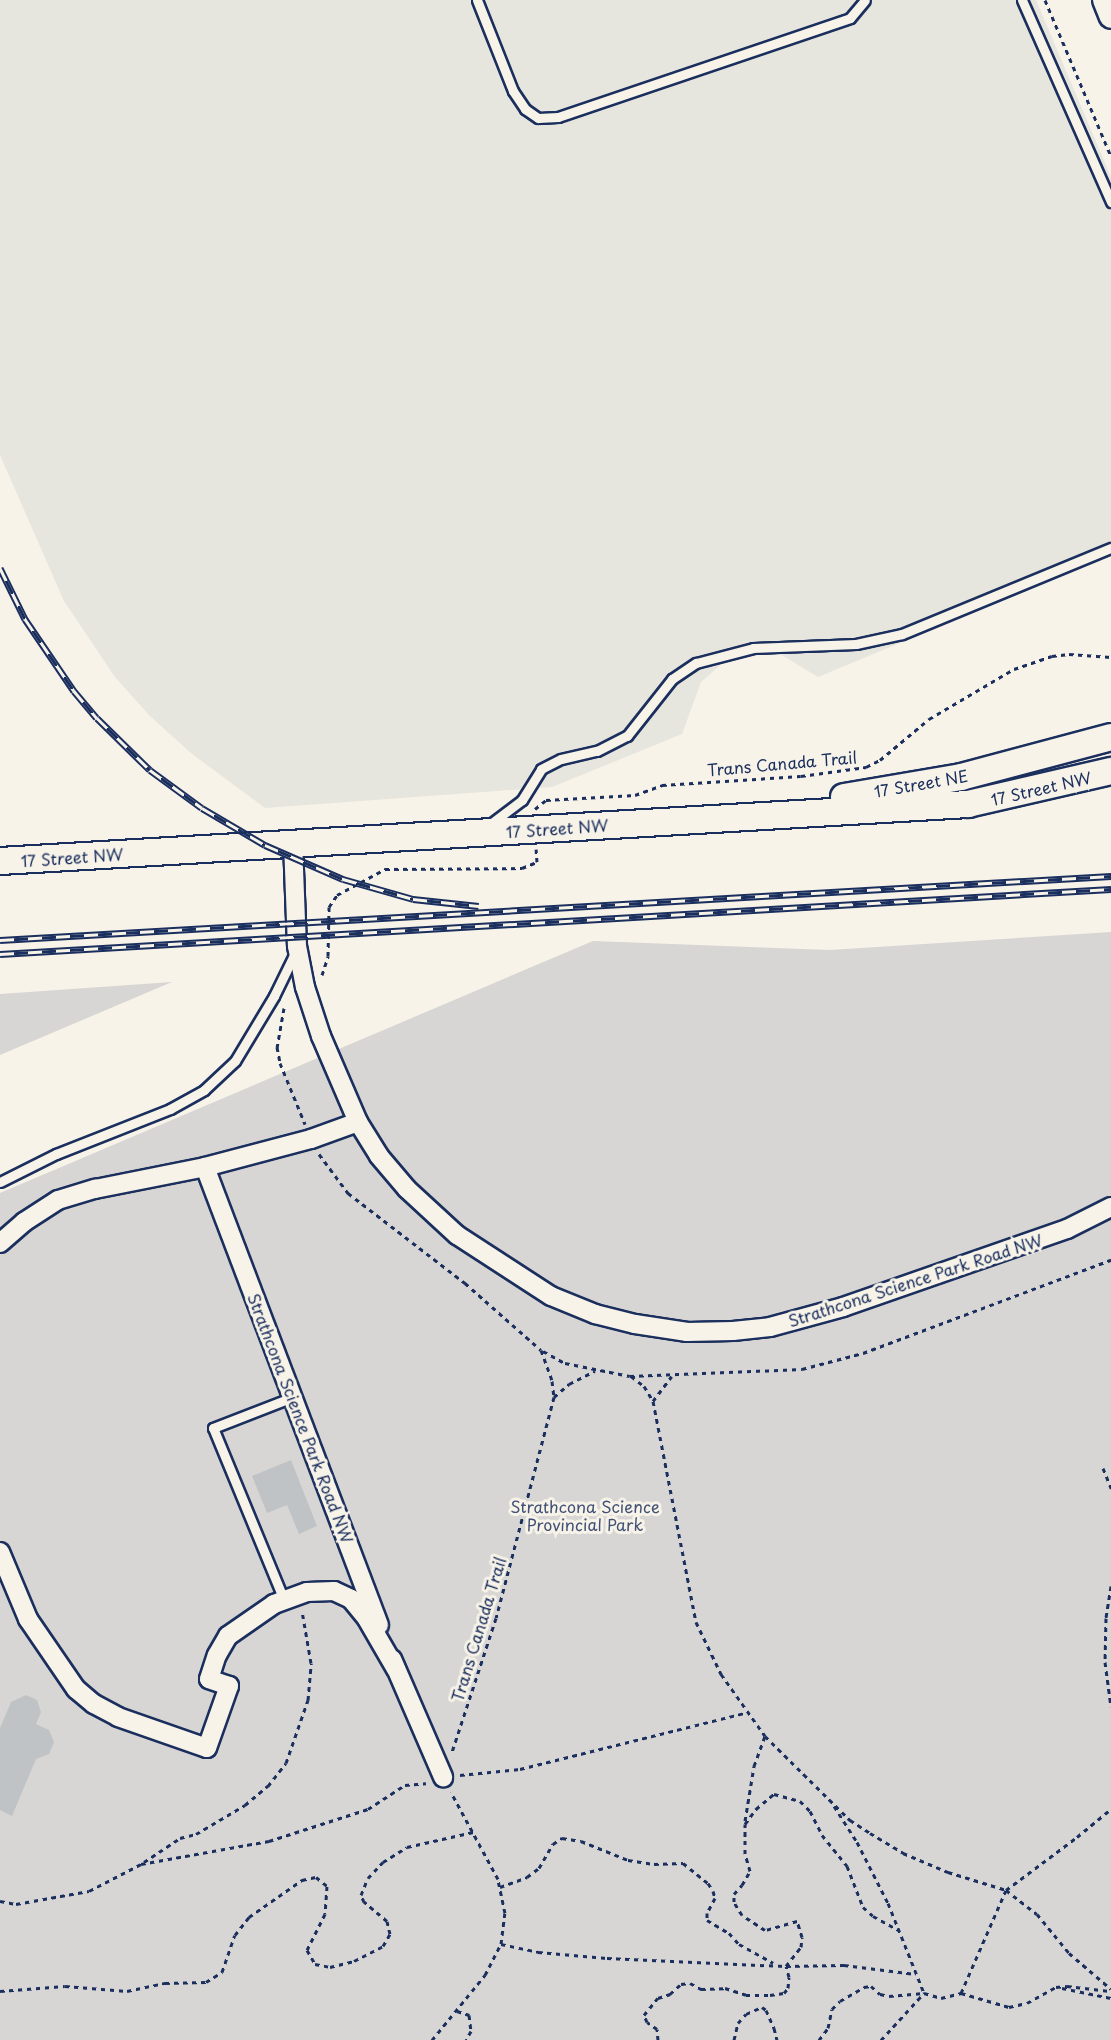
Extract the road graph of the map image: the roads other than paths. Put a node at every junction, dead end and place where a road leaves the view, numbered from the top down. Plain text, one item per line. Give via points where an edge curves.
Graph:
1 (477, 0) edge
2 (865, 0) edge
3 (1022, 0) edge
4 (1104, 0) edge
5 (1111, 17) edge
6 (1111, 202) edge
7 (1111, 548) edge
8 (1111, 737) edge
9 (1111, 771) edge
10 (728, 817) junction
11 (477, 833) junction
12 (293, 843) junction
13 (0, 861) edge
14 (298, 948) junction
15 (358, 1122) junction
16 (205, 1167) junction
17 (0, 1182) edge
18 (1111, 1207) edge
19 (0, 1243) edge
20 (293, 1397) junction
21 (0, 1552) edge
22 (291, 1597) junction
23 (396, 1669) junction
24 (443, 1777) road end

1 - 2 lane via 513,91 525,109 538,118 558,117 850,18
3 - 6 lane
4 - 5 street
7 - 11 lane via 902,633 856,644 753,648 696,663 672,679 627,736 597,751 561,759 541,769 522,800
8 - 10 main road, 17 Street NE via 961,777
9 - 10 main road, 17 Street NW via 968,804
10 - 11 main road, 17 Street NW
11 - 12 main road, 17 Street NW
12 - 13 main road, 17 Street NW
12 - 14 street, Strathcona Science Park Road NW
14 - 15 street, Strathcona Science Park Road NW via 305,987 321,1036
14 - 17 lane via 235,1061 204,1090 170,1109 56,1154
15 - 16 street via 311,1139
15 - 18 street, Strathcona Science Park Road NW via 406,1189 484,1254 552,1296 595,1314 687,1332 733,1331 804,1320 1067,1229
16 - 19 street via 58,1200
16 - 20 street, Strathcona Science Park Road NW
20 - 22 lane via 213,1428
20 - 23 street, Strathcona Science Park Road NW
21 - 22 street, Strathcona Science Park Road NW via 28,1619 76,1689 118,1717 207,1748 229,1686 209,1679 217,1655 236,1629
22 - 23 street, Strathcona Science Park Road NW via 334,1591 351,1599 368,1619
23 - 24 street, Strathcona Science Park Road NW

